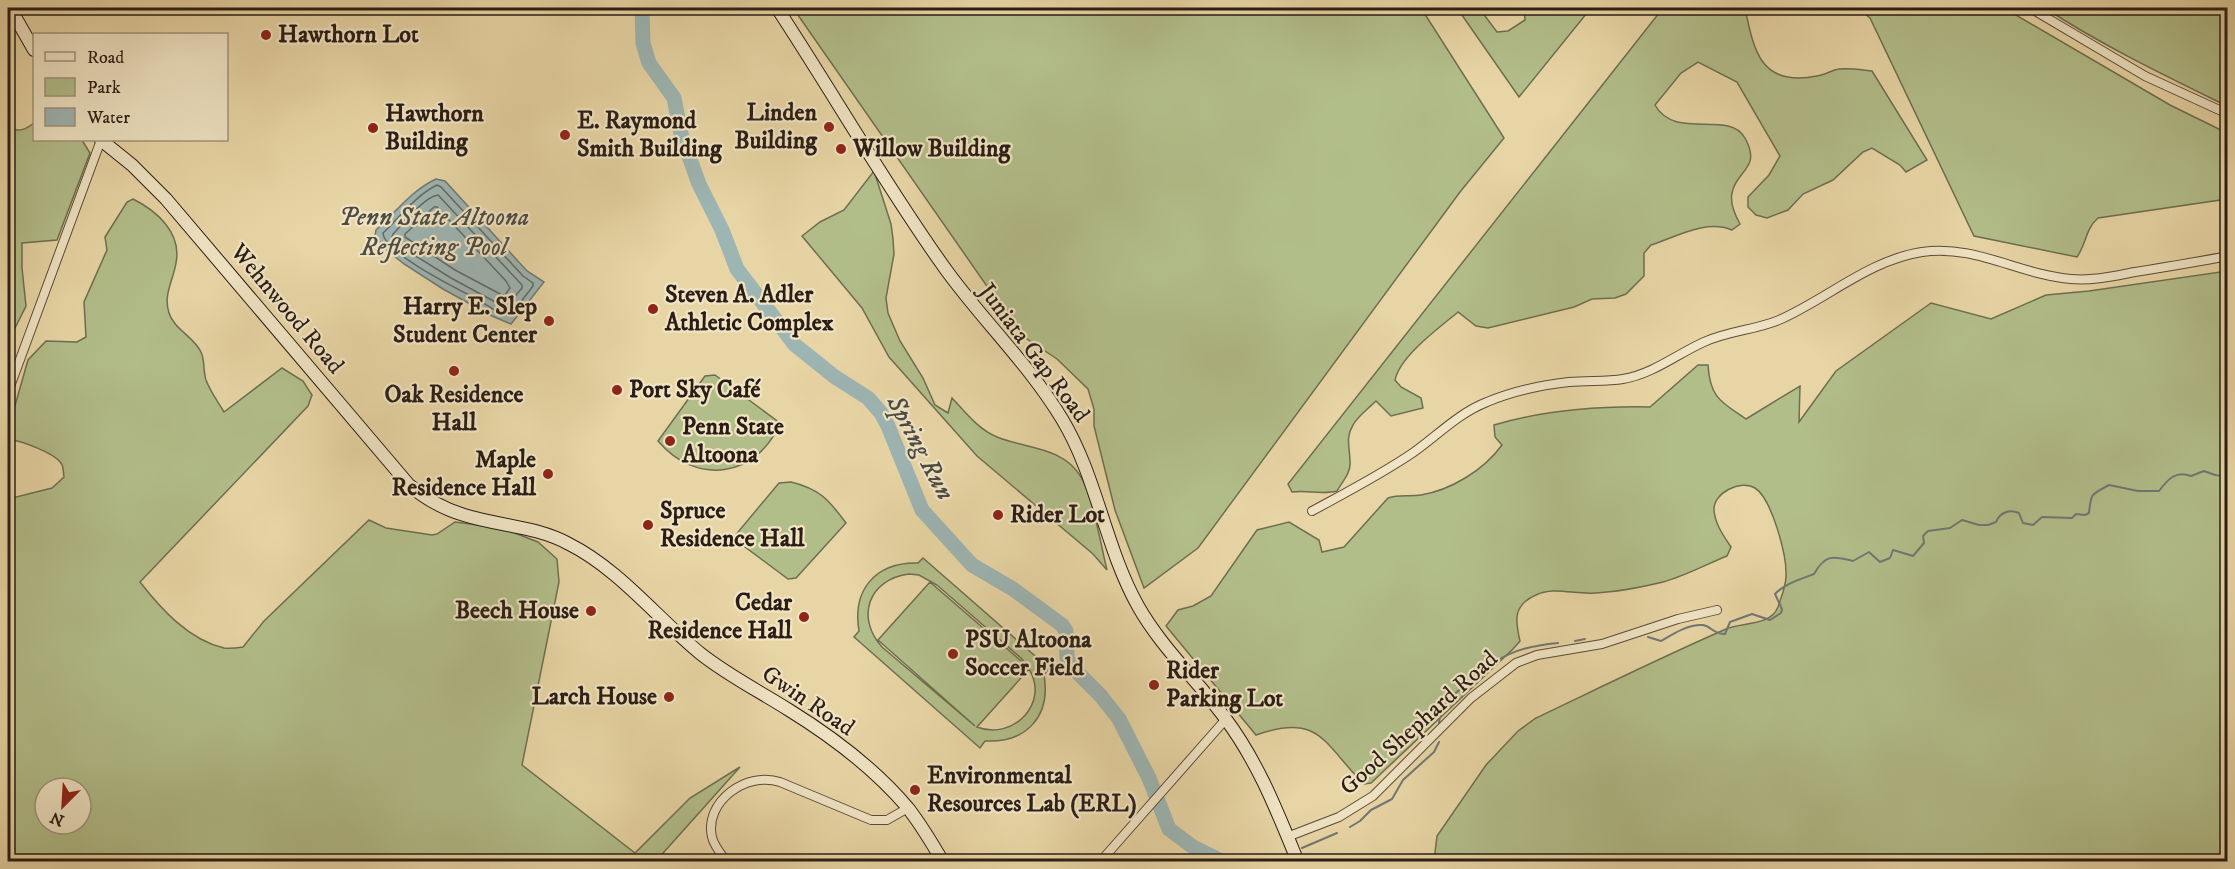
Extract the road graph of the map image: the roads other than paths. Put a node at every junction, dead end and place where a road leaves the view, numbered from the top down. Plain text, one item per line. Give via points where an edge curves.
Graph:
1 (10, 8) edge
2 (777, 8) edge
3 (2030, 8) edge
4 (33, 48) edge
5 (2228, 114) edge
6 (101, 141) edge
7 (102, 141) edge
8 (2228, 256) edge
9 (8, 392) edge
10 (440, 506) joint
11 (1312, 511) dead end
12 (1717, 610) dead end
13 (1226, 719) junction
14 (908, 808) junction
15 (1287, 837) junction
16 (727, 861) edge
17 (943, 861) edge
18 (1100, 861) edge
19 (1298, 861) edge

1 - 4 street
2 - 13 street, Juniata Gap Road via 936,256 1058,412 1083,461 1116,557 1137,604 1156,634
3 - 5 street via 2145,76
6 - 9 street
7 - 10 street, Wehnwood Road via 166,199 409,485
8 - 11 street via 2101,278 2073,279 1955,251 1903,256 1780,319 1704,342 1652,370 1622,379 1538,387 1486,402 1455,418 1382,473
10 - 14 street, Gwin Road via 465,516 543,532 581,550 700,653 824,734
12 - 15 street, Good Shephard Road via 1602,644 1536,655 1515,663 1471,698 1373,796 1339,817
13 - 15 street, Juniata Gap Road via 1257,767
13 - 18 street
14 - 16 street via 887,820 871,820 768,778 750,781 731,791 713,818 712,837
14 - 17 street, Gwin Road
15 - 19 street, Juniata Gap Road

